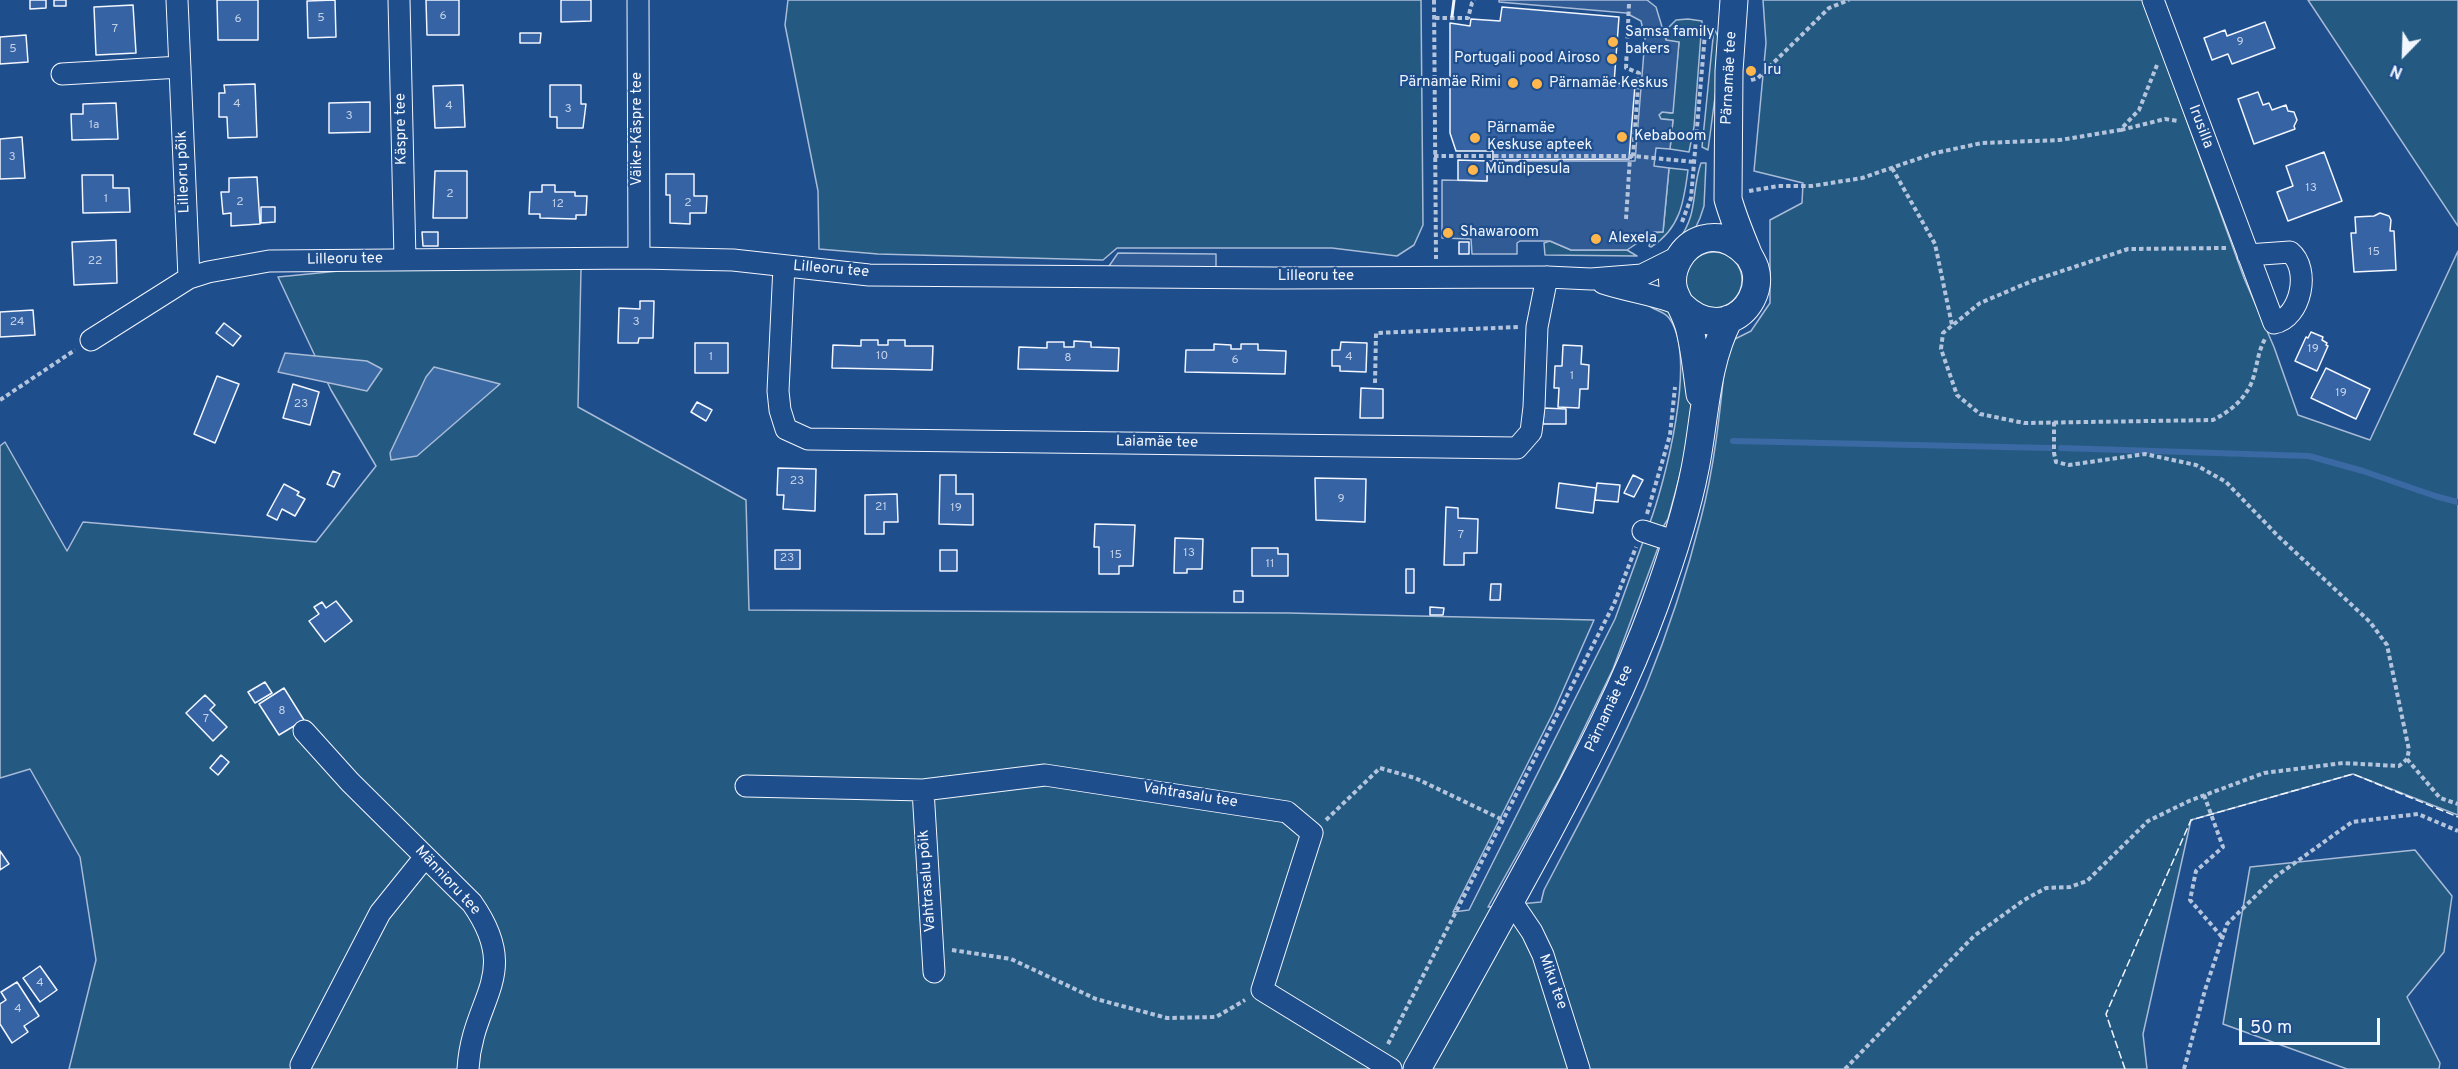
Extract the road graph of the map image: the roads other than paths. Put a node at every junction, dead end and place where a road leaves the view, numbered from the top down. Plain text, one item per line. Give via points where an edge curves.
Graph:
1 (177, 0) edge
2 (399, 0) edge
3 (638, 0) edge
4 (1734, 0) edge
5 (2153, 0) edge
6 (180, 67) junction
7 (62, 74) dead end
8 (1740, 76) junction
9 (1720, 205) junction
10 (1691, 233) junction
11 (2246, 250) junction
12 (1749, 255) junction
13 (1680, 256) junction
14 (639, 258) junction
15 (405, 259) junction
16 (784, 266) junction
17 (1547, 277) junction
18 (189, 278) junction
19 (1591, 279) junction
20 (1681, 305) junction
21 (1729, 319) junction
22 (91, 340) road end
23 (1704, 419) junction
24 (1643, 531) road end
25 (1676, 542) junction
26 (304, 731) dead end
27 (746, 786) dead end
28 (922, 790) junction
29 (425, 857) junction
30 (1511, 901) junction
31 (934, 972) dead end
32 (301, 1065) dead end
33 (1385, 1065) edge
34 (468, 1069) edge
35 (1417, 1069) edge
36 (1579, 1069) edge

1 - 6 street, Lilleoru põik
2 - 15 street, Käspre tee
3 - 14 street, Väike-Käspre tee
4 - 8 main road, Pärnamäe tee
5 - 11 street, Irusilla
6 - 7 street
6 - 18 street, Lilleoru põik
8 - 9 main road, Pärnamäe tee
8 - 9 main road via 1714,156
9 - 10 main road
9 - 12 main road
10 - 12 main road via 1728,240
10 - 13 main road via 1690,246
11 - 11 street, Irusilla via 2274,323 2281,322 2303,284 2298,258 2290,252
12 - 21 main road via 1755,266 1755,292 1740,313
13 - 19 street, Lilleoru tee via 1642,275
13 - 20 main road via 1673,281
14 - 15 street, Lilleoru tee
14 - 16 street, Lilleoru tee via 734,260
15 - 18 street, Lilleoru tee via 269,261
16 - 17 street, Lilleoru tee via 869,275
16 - 17 street, Laiamäe tee via 780,410 786,429 808,439 1517,448 1531,432 1537,327
17 - 19 street, Lilleoru tee
18 - 22 street, Lilleoru tee
19 - 20 street, Lilleoru tee
20 - 21 main road via 1703,320
20 - 23 main road via 1694,347
21 - 23 main road, Pärnamäe tee via 1714,358
23 - 25 main road, Pärnamäe tee
24 - 25 street
25 - 30 main road, Pärnamäe tee via 1655,605 1593,748
26 - 29 street, Männioru tee
27 - 28 street, Vahtrasalu tee
28 - 31 street, Vahtrasalu põik
28 - 33 street, Vahtrasalu tee via 1045,775 1287,812 1312,833 1262,990
29 - 32 street via 380,913
29 - 34 street, Männioru tee via 472,903 493,943 496,966 475,1031
30 - 35 main road, Pärnamäe tee
30 - 36 street, Miku tee via 1543,955

